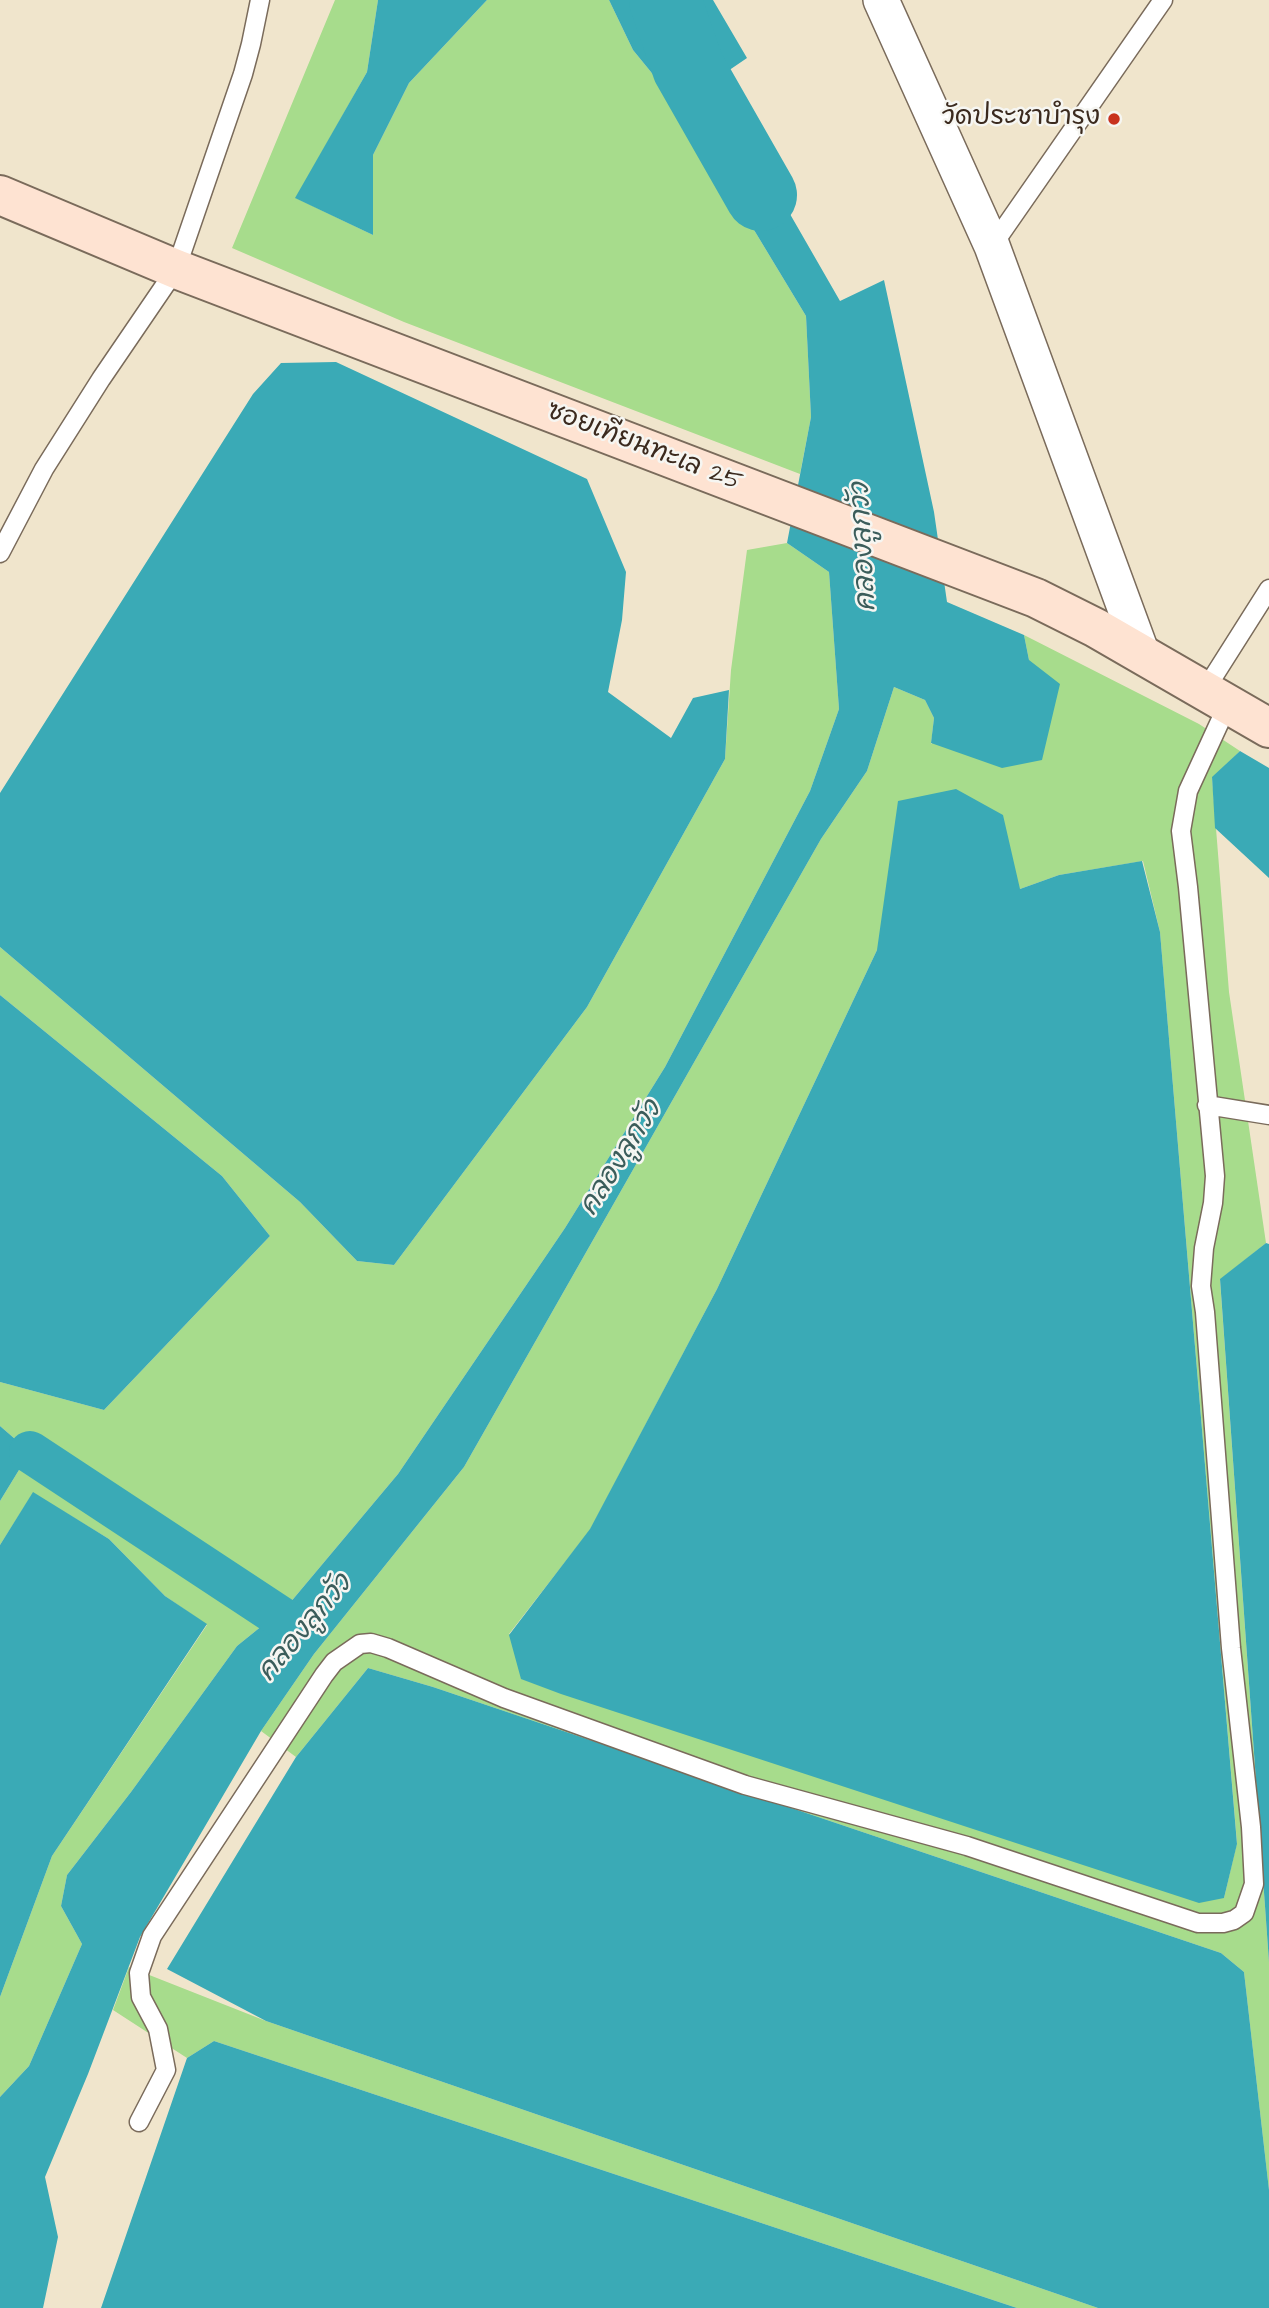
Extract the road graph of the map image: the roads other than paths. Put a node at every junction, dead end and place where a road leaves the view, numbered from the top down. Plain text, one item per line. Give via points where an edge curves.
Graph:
1 (260, 0) edge
2 (881, 0) edge
3 (1163, 0) edge
4 (2, 196) edge
5 (992, 246) junction
6 (176, 269) junction
7 (0, 553) edge
8 (1269, 589) edge
9 (1142, 654) junction
10 (1217, 697) junction
11 (1269, 728) edge
12 (1207, 1105) junction
13 (1269, 1115) edge
14 (139, 2122) dead end

1 - 6 lane via 243,74
2 - 5 street
3 - 5 lane
4 - 6 street, ซอยเทียนทะเล 25
5 - 9 street
6 - 7 lane via 44,469
6 - 9 street, ซอยเทียนทะเล 25 via 1035,598
8 - 10 lane
9 - 10 street, ซอยเทียนทะเล 25
10 - 11 street, ซอยเทียนทะเล 25
10 - 12 lane via 1188,791 1181,831
12 - 13 lane
12 - 14 lane via 1215,1176 1201,1286 1251,1827 1254,1884 1244,1913 1223,1923 1198,1923 967,1846 745,1785 504,1698 388,1648 360,1644 324,1675 152,1936 139,1973 141,1997 158,2029 166,2070

